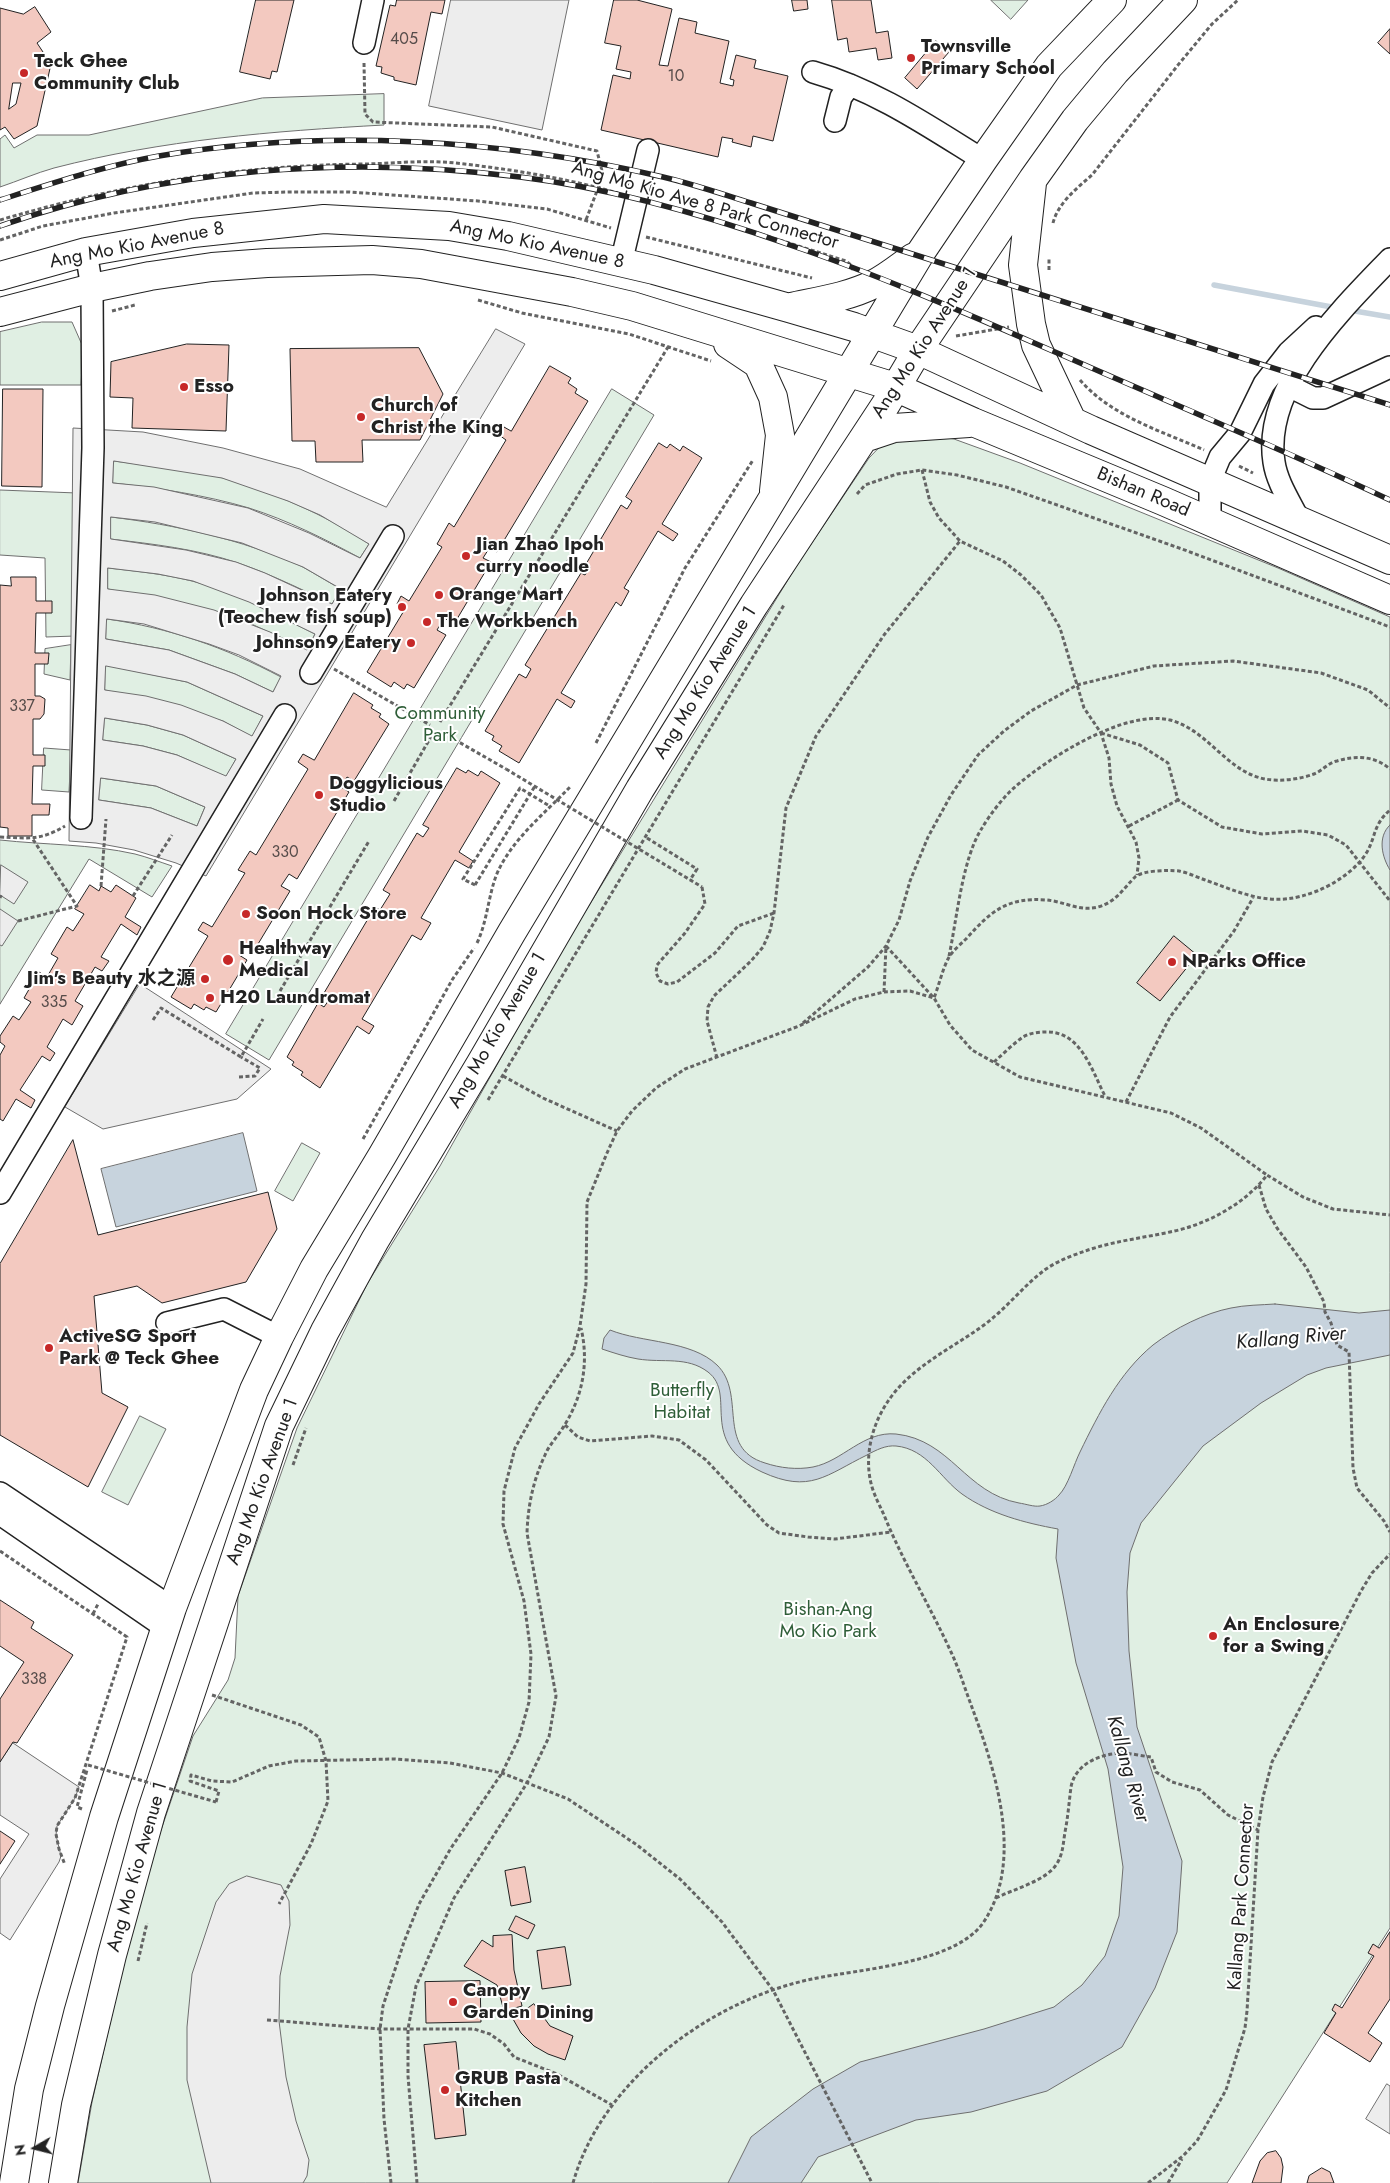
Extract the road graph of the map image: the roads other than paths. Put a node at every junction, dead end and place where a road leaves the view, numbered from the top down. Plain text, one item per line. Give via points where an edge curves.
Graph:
1 (373, 0) edge
2 (1112, 0) edge
3 (1182, 0) edge
4 (364, 43) road end
5 (813, 72) dead end
6 (850, 85) junction
7 (835, 121) dead end
8 (648, 150) dead end
9 (983, 160) junction
10 (1033, 179) junction
11 (86, 252) junction
12 (921, 252) junction
13 (1390, 259) edge
14 (622, 263) junction
15 (0, 276) edge
16 (92, 301) junction
17 (789, 308) junction
18 (0, 312) edge
19 (1321, 328) junction
20 (704, 329) junction
21 (873, 334) junction
22 (918, 350) junction
23 (1390, 367) edge
24 (849, 373) junction
25 (1289, 386) junction
26 (896, 387) junction
27 (1072, 421) junction
28 (973, 422) junction
29 (864, 438) junction
30 (1215, 469) junction
31 (773, 497) junction
32 (1210, 521) junction
33 (1300, 522) junction
34 (393, 536) dead end
35 (1390, 560) edge
36 (1390, 600) edge
37 (315, 666) road end
38 (285, 715) dead end
39 (81, 818) road end
40 (0, 1193) edge
41 (167, 1323) dead end
42 (279, 1337) junction
43 (0, 1494) edge
44 (0, 1514) edge
45 (169, 1618) junction
46 (14, 2183) edge
47 (63, 2183) edge

1 - 4 street
2 - 9 main road, Ang Mo Kio Avenue 1 via 1049,66
3 - 10 main road, Ang Mo Kio Avenue 1 via 1075,120
5 - 6 street
6 - 7 street via 841,97
6 - 9 street via 911,114
8 - 14 street
9 - 12 main road, Ang Mo Kio Avenue 1
10 - 22 main road, Ang Mo Kio Avenue 1
10 - 27 main road via 1023,265 1031,324 1036,345
11 - 14 main road, Ang Mo Kio Avenue 8 via 193,233 324,218 449,226 508,236
11 - 15 main road, Ang Mo Kio Avenue 8
11 - 16 street
12 - 17 main road via 859,291
12 - 21 main road, Ang Mo Kio Avenue 1
13 - 19 street
14 - 17 main road, Ang Mo Kio Avenue 8
16 - 18 main road, Ang Mo Kio Avenue 8
16 - 20 main road, Ang Mo Kio Avenue 8 via 150,276 267,263 372,260 443,267 572,292 632,306
16 - 39 street via 93,448
17 - 21 main road, Ang Mo Kio Avenue 8
19 - 25 street
19 - 30 street via 1289,352 1264,384 1240,432
20 - 24 main road, Ang Mo Kio Avenue 8
20 - 31 main road via 758,364 773,397 780,435
21 - 22 main road, Ang Mo Kio Avenue 8
21 - 24 main road, Ang Mo Kio Avenue 1
22 - 26 main road, Ang Mo Kio Avenue 1
22 - 27 main road, Bishan Road
23 - 25 street via 1323,398 1313,398
24 - 26 main road, Ang Mo Kio Avenue 8
24 - 31 main road, Ang Mo Kio Avenue 1
25 - 33 street via 1273,437 1274,463
26 - 28 main road, Bishan Road
26 - 29 main road, Ang Mo Kio Avenue 1
27 - 30 main road, Bishan Road
28 - 29 main road via 894,428
28 - 32 main road, Bishan Road
29 - 47 main road, Ang Mo Kio Avenue 1 via 640,788 492,1069 370,1248 279,1426 151,1813 76,2105
30 - 32 street
30 - 33 main road, Bishan Road
31 - 42 main road, Ang Mo Kio Avenue 1 via 516,925 314,1269
32 - 36 main road, Bishan Road
33 - 35 main road, Bishan Road
34 - 37 street
38 - 40 street
41 - 42 street via 224,1309
42 - 45 main road, Ang Mo Kio Avenue 1 via 254,1390
43 - 45 street
44 - 45 street
45 - 46 main road, Ang Mo Kio Avenue 1 via 104,1817 50,2006 29,2089

